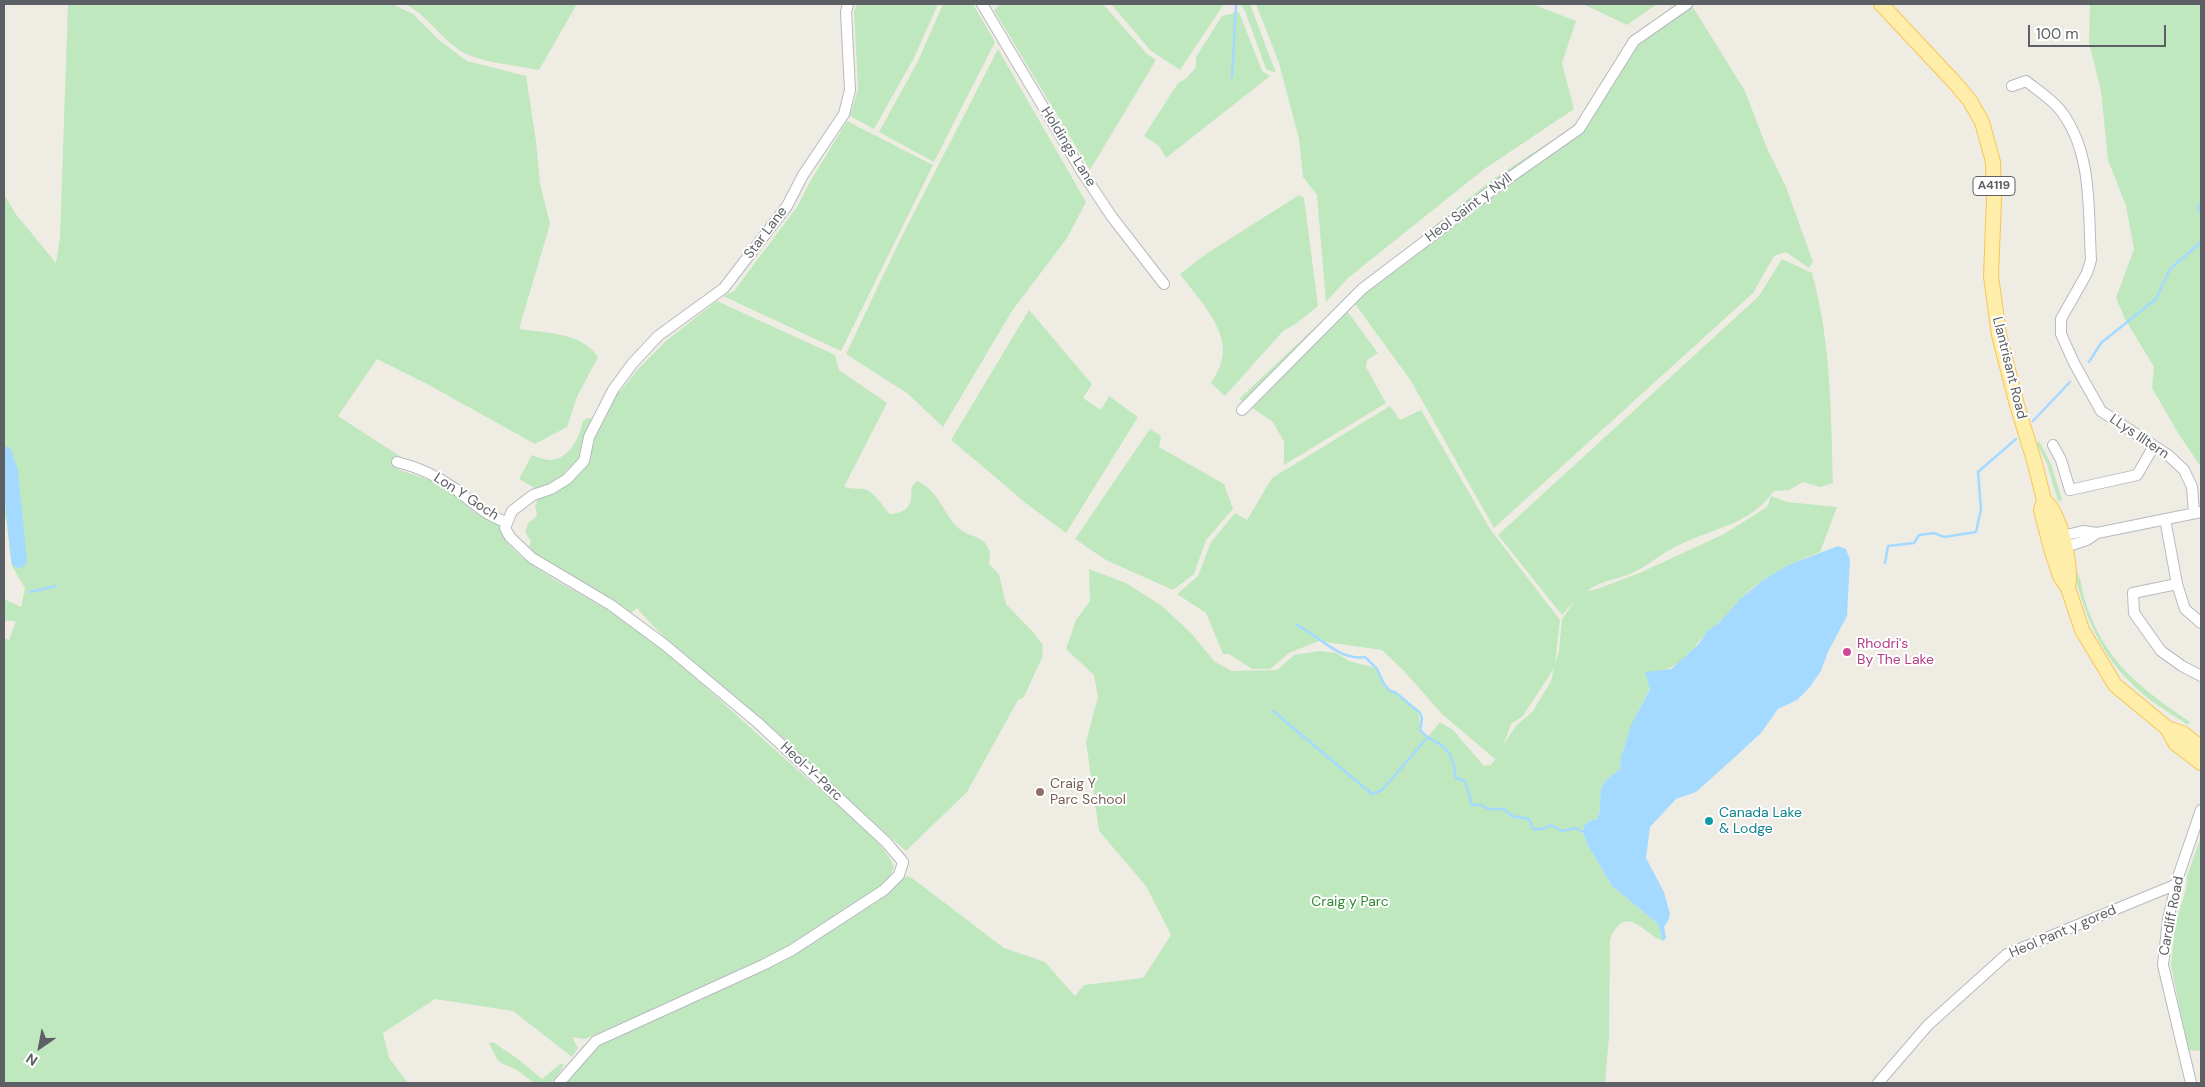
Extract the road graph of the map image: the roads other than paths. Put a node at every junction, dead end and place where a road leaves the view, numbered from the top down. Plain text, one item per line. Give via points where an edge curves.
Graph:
1 (848, 4) edge
2 (982, 4) edge
3 (1687, 4) edge
4 (1882, 4) edge
5 (2012, 86) dead end
6 (1164, 284) dead end
7 (1242, 410) dead end
8 (2053, 446) dead end
9 (2154, 446) junction
10 (397, 462) dead end
11 (2198, 513) edge
12 (2165, 519) junction
13 (506, 522) junction
14 (2056, 543) junction
15 (2177, 584) junction
16 (2201, 623) edge
17 (2201, 676) edge
18 (2167, 728) junction
19 (2201, 747) edge
20 (2201, 763) edge
21 (2201, 810) edge
22 (2177, 884) junction
23 (559, 1083) edge
24 (1878, 1083) edge
25 (2191, 1083) edge

1 - 13 street, Star Lane via 850,90 844,114 803,175 787,206 724,288 658,336 622,377 588,437 584,461 567,479 520,504
2 - 6 street, Holdings Lane via 1082,172
3 - 7 street, Heol Saint y Nyll via 1634,41 1579,128 1362,289
4 - 14 main road, Llantrisant Road / A4119 via 1956,84 1982,122 1993,162 1991,276 1998,335 2044,500 2041,510
5 - 9 street, LLys Illtern via 2026,81 2060,110 2075,134 2086,175 2092,260 2061,319 2061,334 2101,411
8 - 9 street via 2070,490 2137,475
9 - 11 street, LLys Illtern via 2184,470
10 - 13 street, Lon Y Goch via 440,479 491,516
11 - 12 street
12 - 14 street via 2097,533 2088,540
12 - 15 street
13 - 23 street, Heol-Y-Parc via 505,528 520,548 545,568 611,605 665,645 758,724 886,842 903,862 899,875 884,890 792,950 596,1040
14 - 18 main road, Llantrisant Road / A4119 via 2069,570 2068,588 2082,630 2111,679
15 - 16 street via 2185,609
15 - 17 street via 2133,593 2134,613 2161,651
18 - 19 main road, Llantrisant Road / A4119 via 2182,733
18 - 20 main road, Llantrisant Road / A4119 via 2176,744
21 - 22 street, Cardiff Road
22 - 24 street, Heol Pant y gored via 2007,954 1928,1025
22 - 25 street, Cardiff Road via 2162,965

